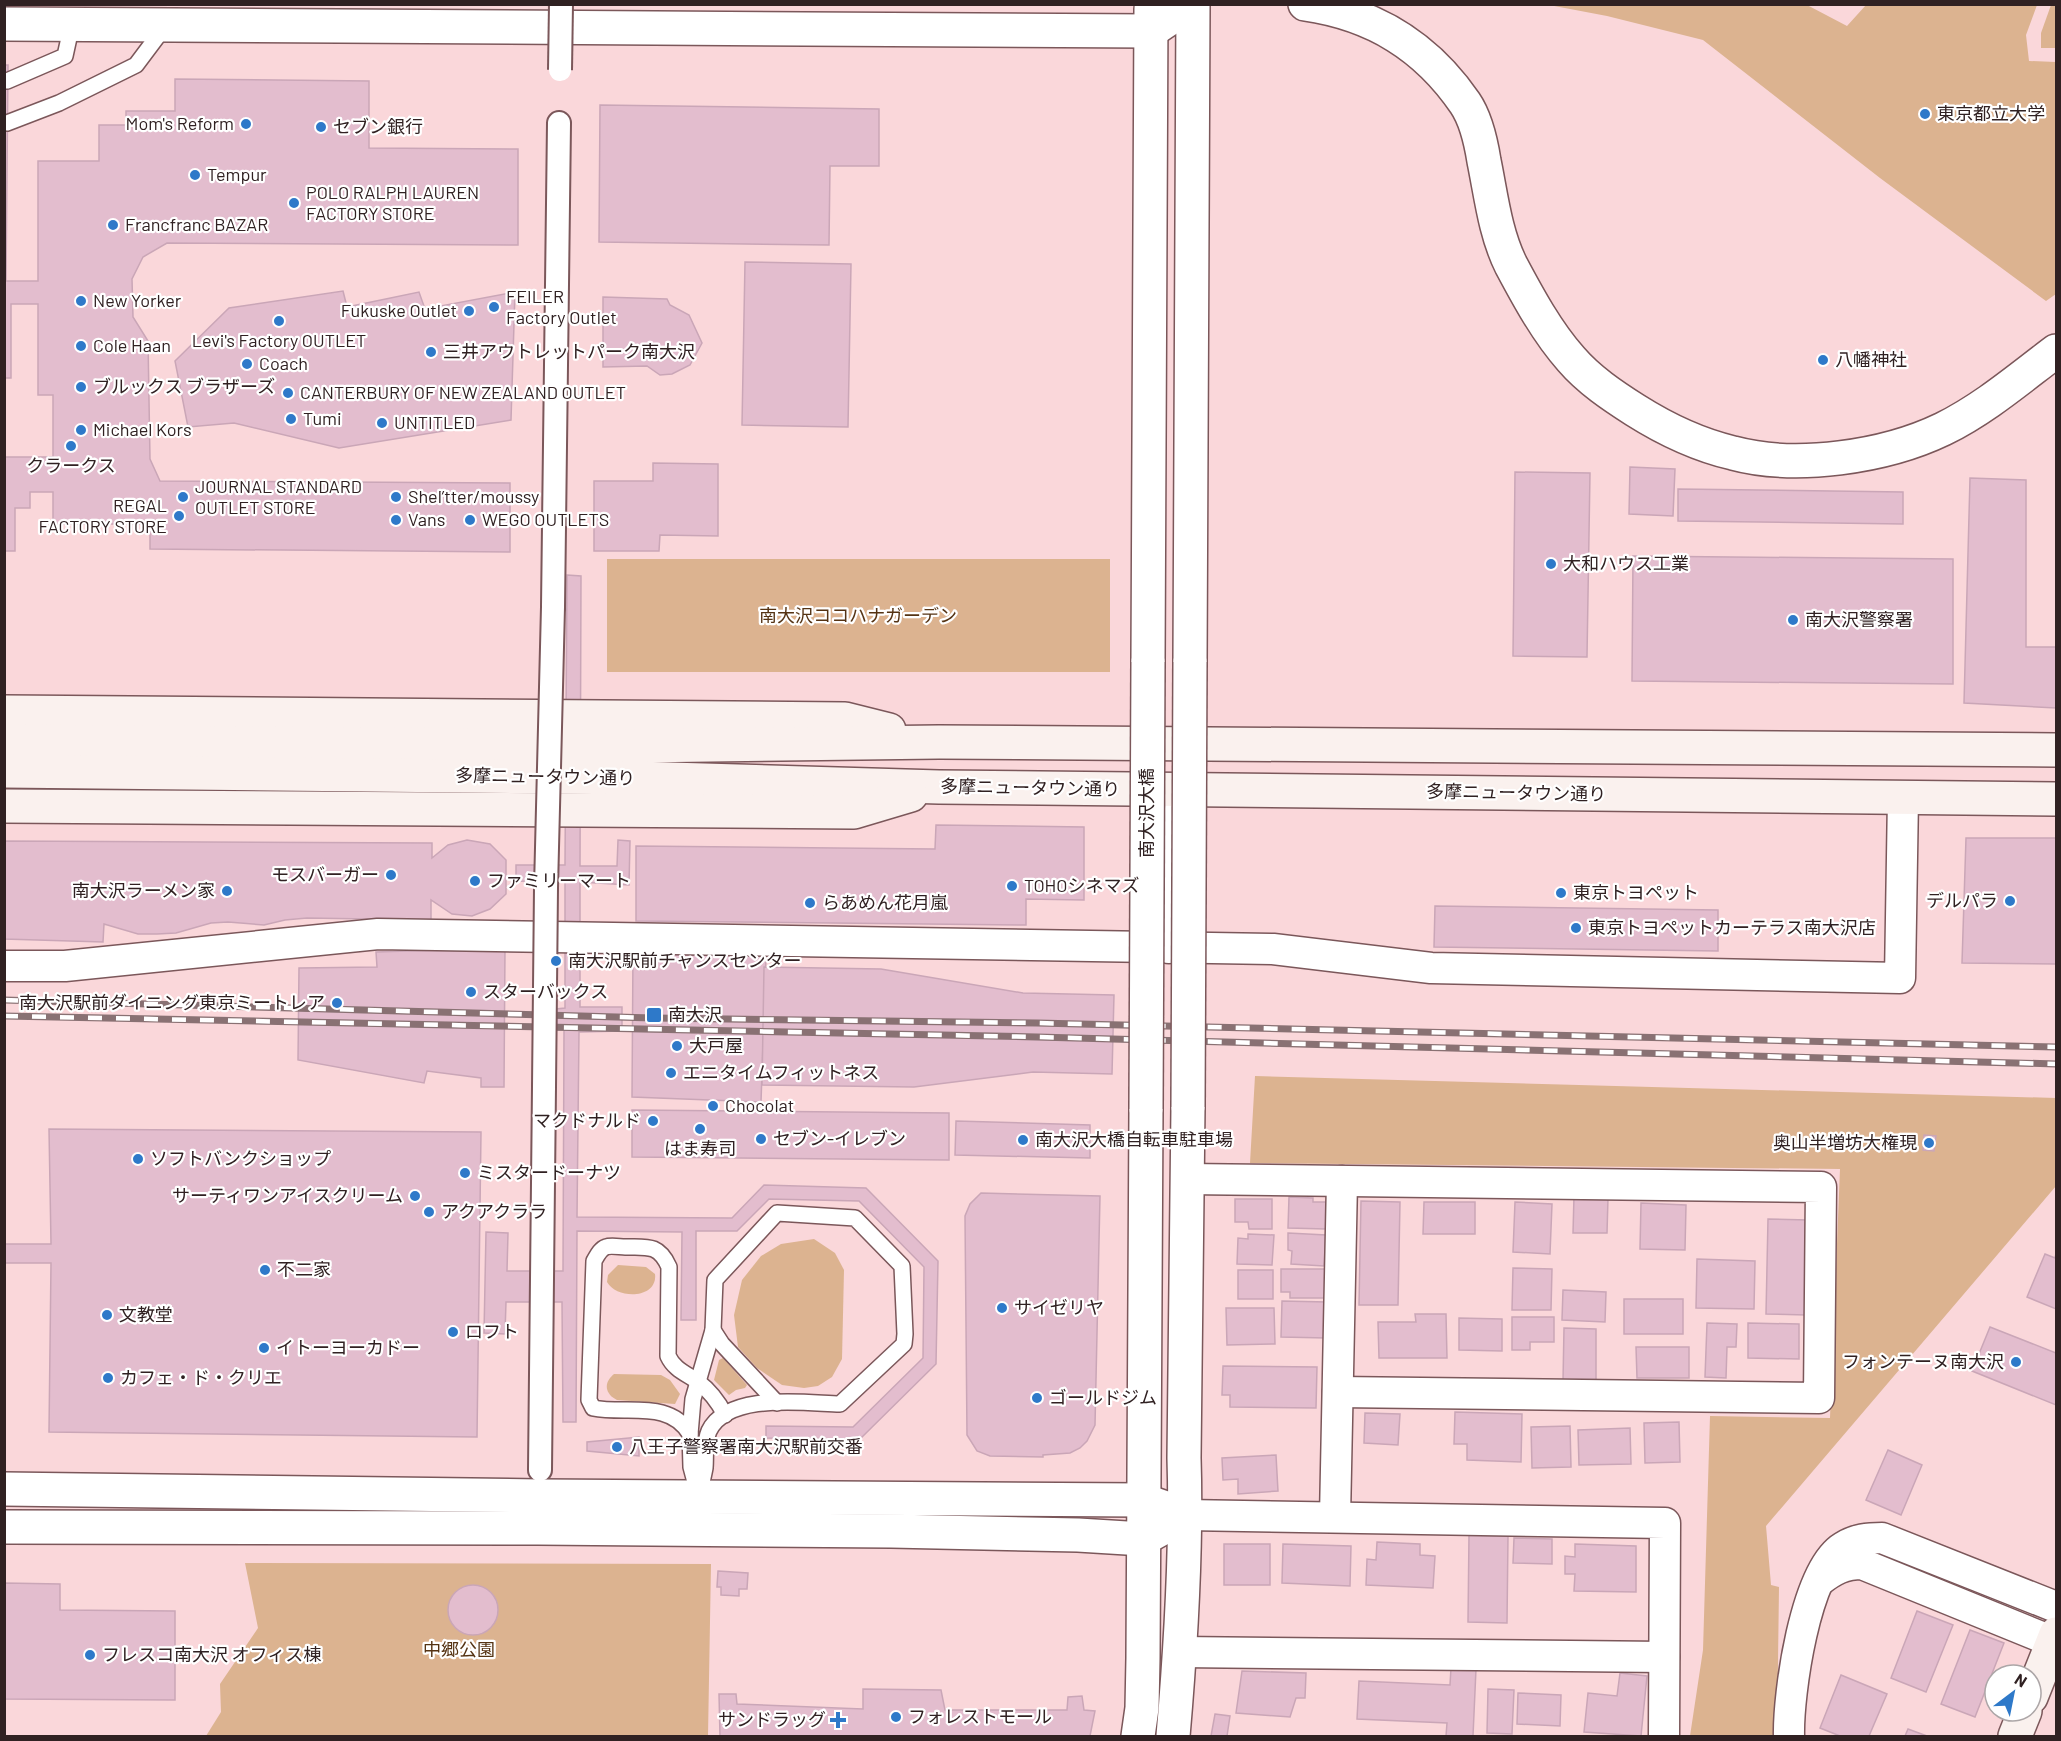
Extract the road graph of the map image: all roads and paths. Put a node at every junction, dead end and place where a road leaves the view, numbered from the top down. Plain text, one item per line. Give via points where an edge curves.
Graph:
1 (561, 4) edge
2 (1192, 4) edge
3 (1305, 4) edge
4 (1151, 18) edge
5 (4, 24) edge
6 (72, 24) junction
7 (166, 25) junction
8 (560, 70) dead end
9 (7, 81) dead end
10 (7, 123) dead end
11 (559, 123) dead end
12 (2056, 351) edge
13 (4, 712) edge
14 (4, 741) edge
15 (939, 742) junction
16 (2056, 750) edge
17 (4, 771) edge
18 (939, 787) junction
19 (1171, 789) junction
20 (1903, 797) junction
21 (2056, 799) edge
22 (4, 806) edge
23 (1169, 948) junction
24 (4, 966) edge
25 (1187, 1179) junction
26 (1342, 1180) junction
27 (713, 1330) junction
28 (698, 1382) junction
29 (1338, 1392) junction
30 (777, 1403) junction
31 (725, 1415) junction
32 (690, 1434) junction
33 (540, 1470) dead end
34 (4, 1489) edge
35 (699, 1497) junction
36 (1143, 1500) junction
37 (1186, 1515) junction
38 (1335, 1517) junction
39 (4, 1527) edge
40 (699, 1531) junction
41 (1143, 1539) junction
42 (1819, 1581) junction
43 (2056, 1607) edge
44 (2055, 1640) edge
45 (1180, 1652) junction
46 (1664, 1657) junction
47 (2043, 1668) edge
48 (1138, 1737) edge
49 (1173, 1737) edge
50 (1664, 1737) edge
51 (1789, 1737) edge

1 - 8 street, bridge
2 - 4 street
2 - 25 street, bridge
3 - 12 street via 1334,8 1371,22 1410,44 1445,75 1467,106 1480,138 1496,221 1510,263 1546,326 1572,360 1611,395 1654,422 1735,454 1827,460 1870,453 1911,442 1953,423
4 - 7 street
4 - 36 street, 南大沢大橋, bridge
5 - 6 street
6 - 7 street
6 - 9 lane via 65,56
7 - 10 lane via 136,64 59,103
11 - 33 street, bridge
13 - 15 main road via 845,719
14 - 15 main road, 多摩ニュータウン通り via 638,746
15 - 16 main road, 多摩ニュータウン通り
17 - 18 main road, 多摩ニュータウン通り via 636,778
18 - 19 main road, 多摩ニュータウン通り
18 - 22 main road via 854,812
19 - 20 main road, 多摩ニュータウン通り
19 - 23 street
20 - 21 main road, 多摩ニュータウン通り
20 - 23 street via 1900,978 1431,968 1273,949
23 - 24 street via 378,934 64,966
25 - 26 street
25 - 37 street
26 - 29 street
26 - 29 street via 1821,1187 1820,1398
27 - 28 lane
27 - 30 lane
27 - 30 lane via 715,1280 777,1213 855,1218 902,1266 904,1344 840,1404
28 - 31 lane via 719,1402
28 - 32 lane
28 - 32 lane via 672,1364 668,1356 669,1267 665,1257 649,1247 606,1247 600,1251 594,1261 589,1400 593,1408 606,1411 659,1411 685,1425
29 - 38 street
30 - 31 lane via 757,1403
31 - 35 lane via 717,1419 706,1438
32 - 35 lane via 691,1467
34 - 35 street
35 - 36 street
35 - 40 lane
36 - 37 street
36 - 41 street, 南大沢大橋
37 - 38 street
37 - 41 street
37 - 45 street
38 - 46 street via 1665,1523
39 - 40 street
40 - 41 street via 891,1531
41 - 48 street, 南大沢大橋 via 1142,1708
42 - 43 street via 1841,1548 1861,1539 1882,1538
42 - 44 street via 1848,1564 1862,1564
42 - 51 street via 1803,1627
44 - 47 main road
45 - 46 street
45 - 49 street
46 - 50 street

